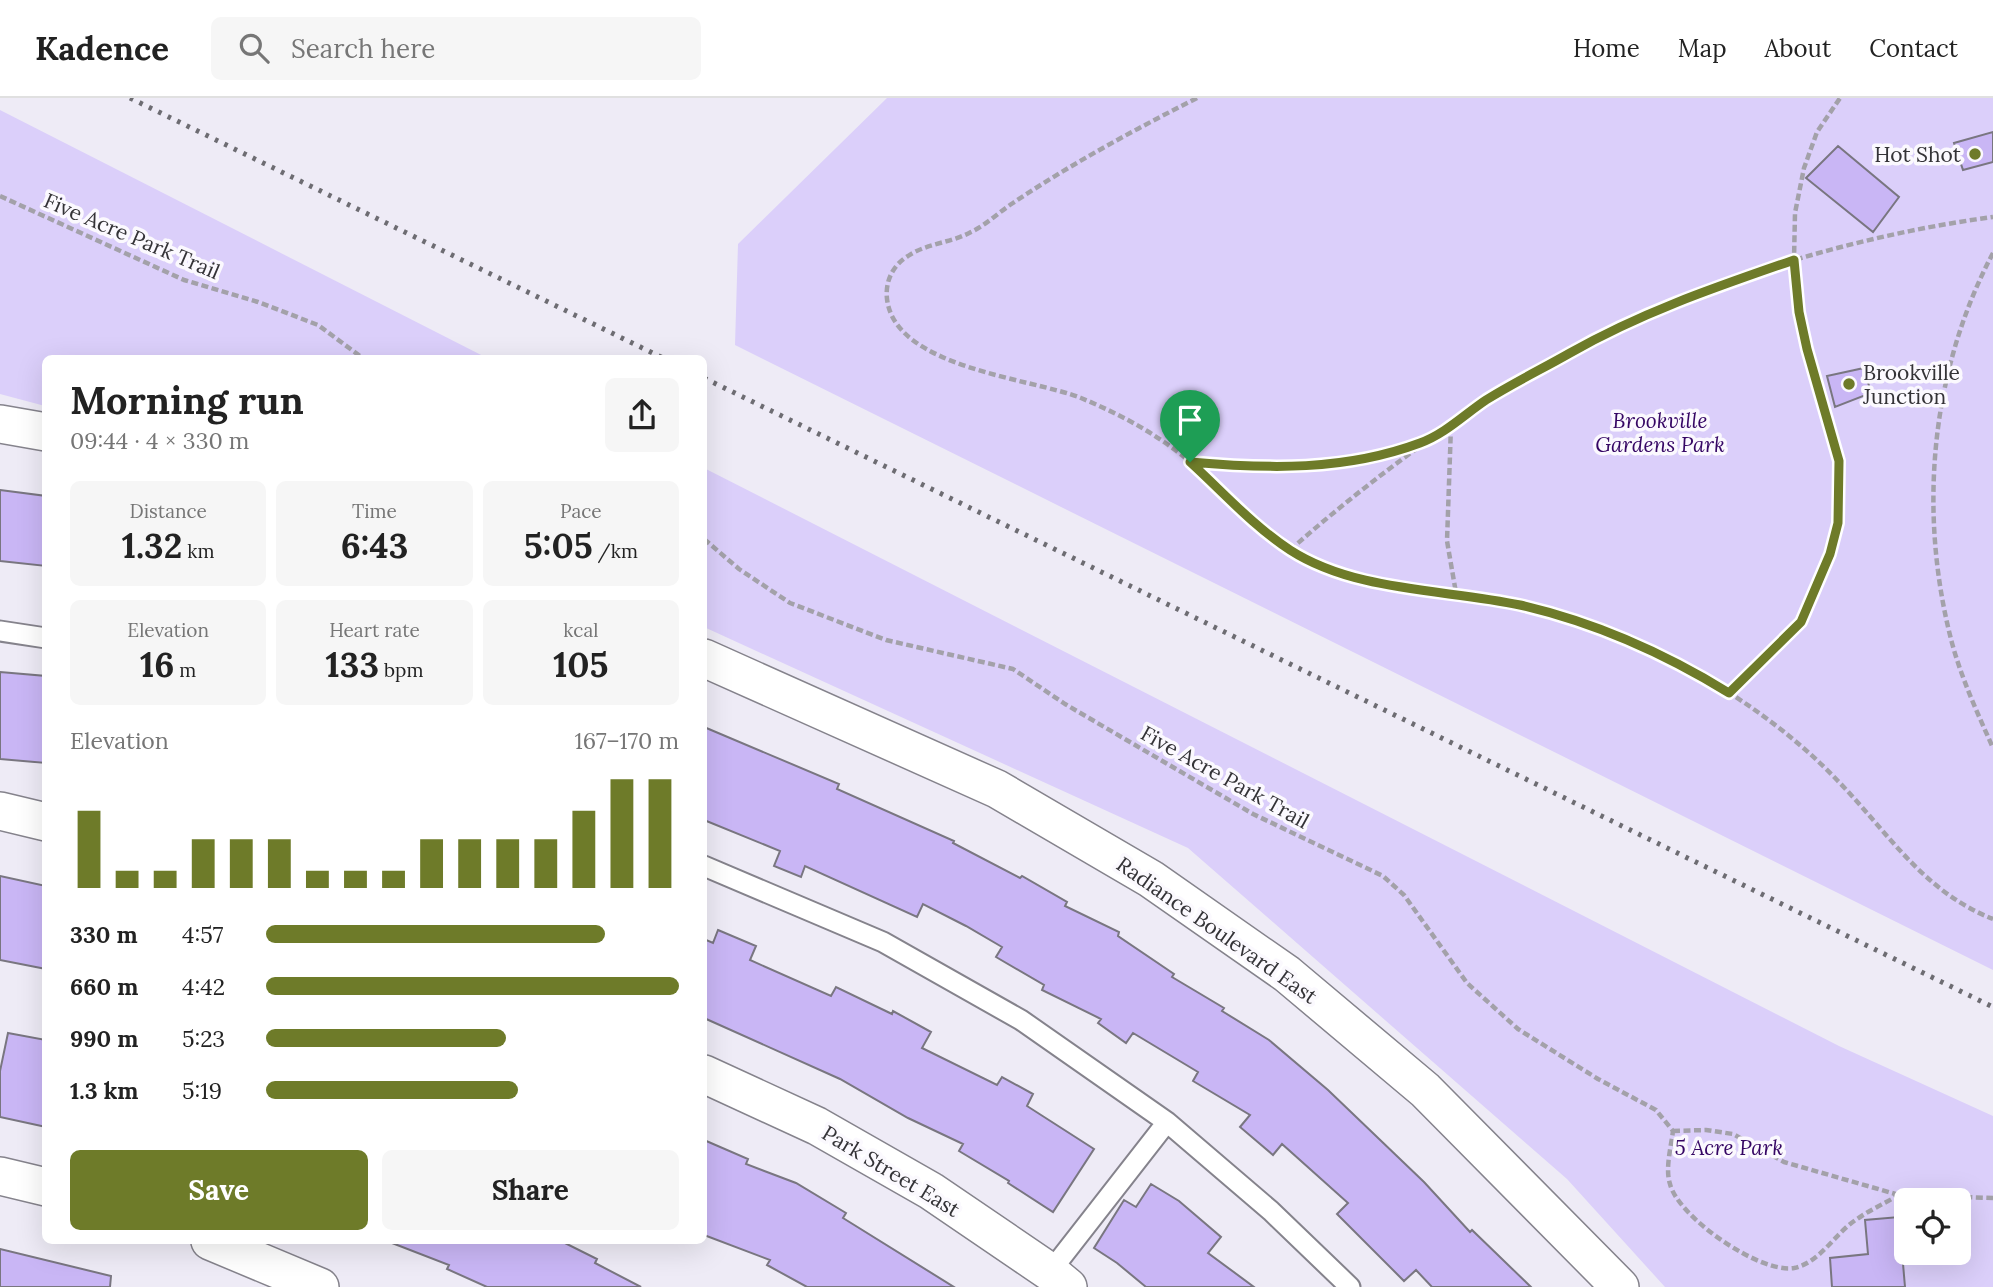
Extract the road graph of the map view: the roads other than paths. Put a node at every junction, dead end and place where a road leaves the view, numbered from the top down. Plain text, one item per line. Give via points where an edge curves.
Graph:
1 (0, 424) edge
2 (42, 431) edge
3 (0, 631) edge
4 (42, 637) edge
5 (707, 659) edge
6 (0, 811) edge
7 (42, 821) edge
8 (707, 867) edge
9 (707, 1075) edge
10 (1167, 1122) junction
11 (0, 1177) edge
12 (42, 1186) edge
13 (217, 1244) edge
14 (1059, 1279) edge
15 (320, 1287) edge
16 (1350, 1287) edge
17 (1620, 1287) edge

1 - 2 street
3 - 4 lane
5 - 17 street, Radiance Boulevard East via 997,789 1151,879 1287,974 1425,1090
6 - 7 street
8 - 10 lane via 883,942 1021,1020
9 - 14 street, Park Street East via 817,1126 931,1191
10 - 14 lane
10 - 16 lane via 1271,1211
11 - 12 street
13 - 15 street

